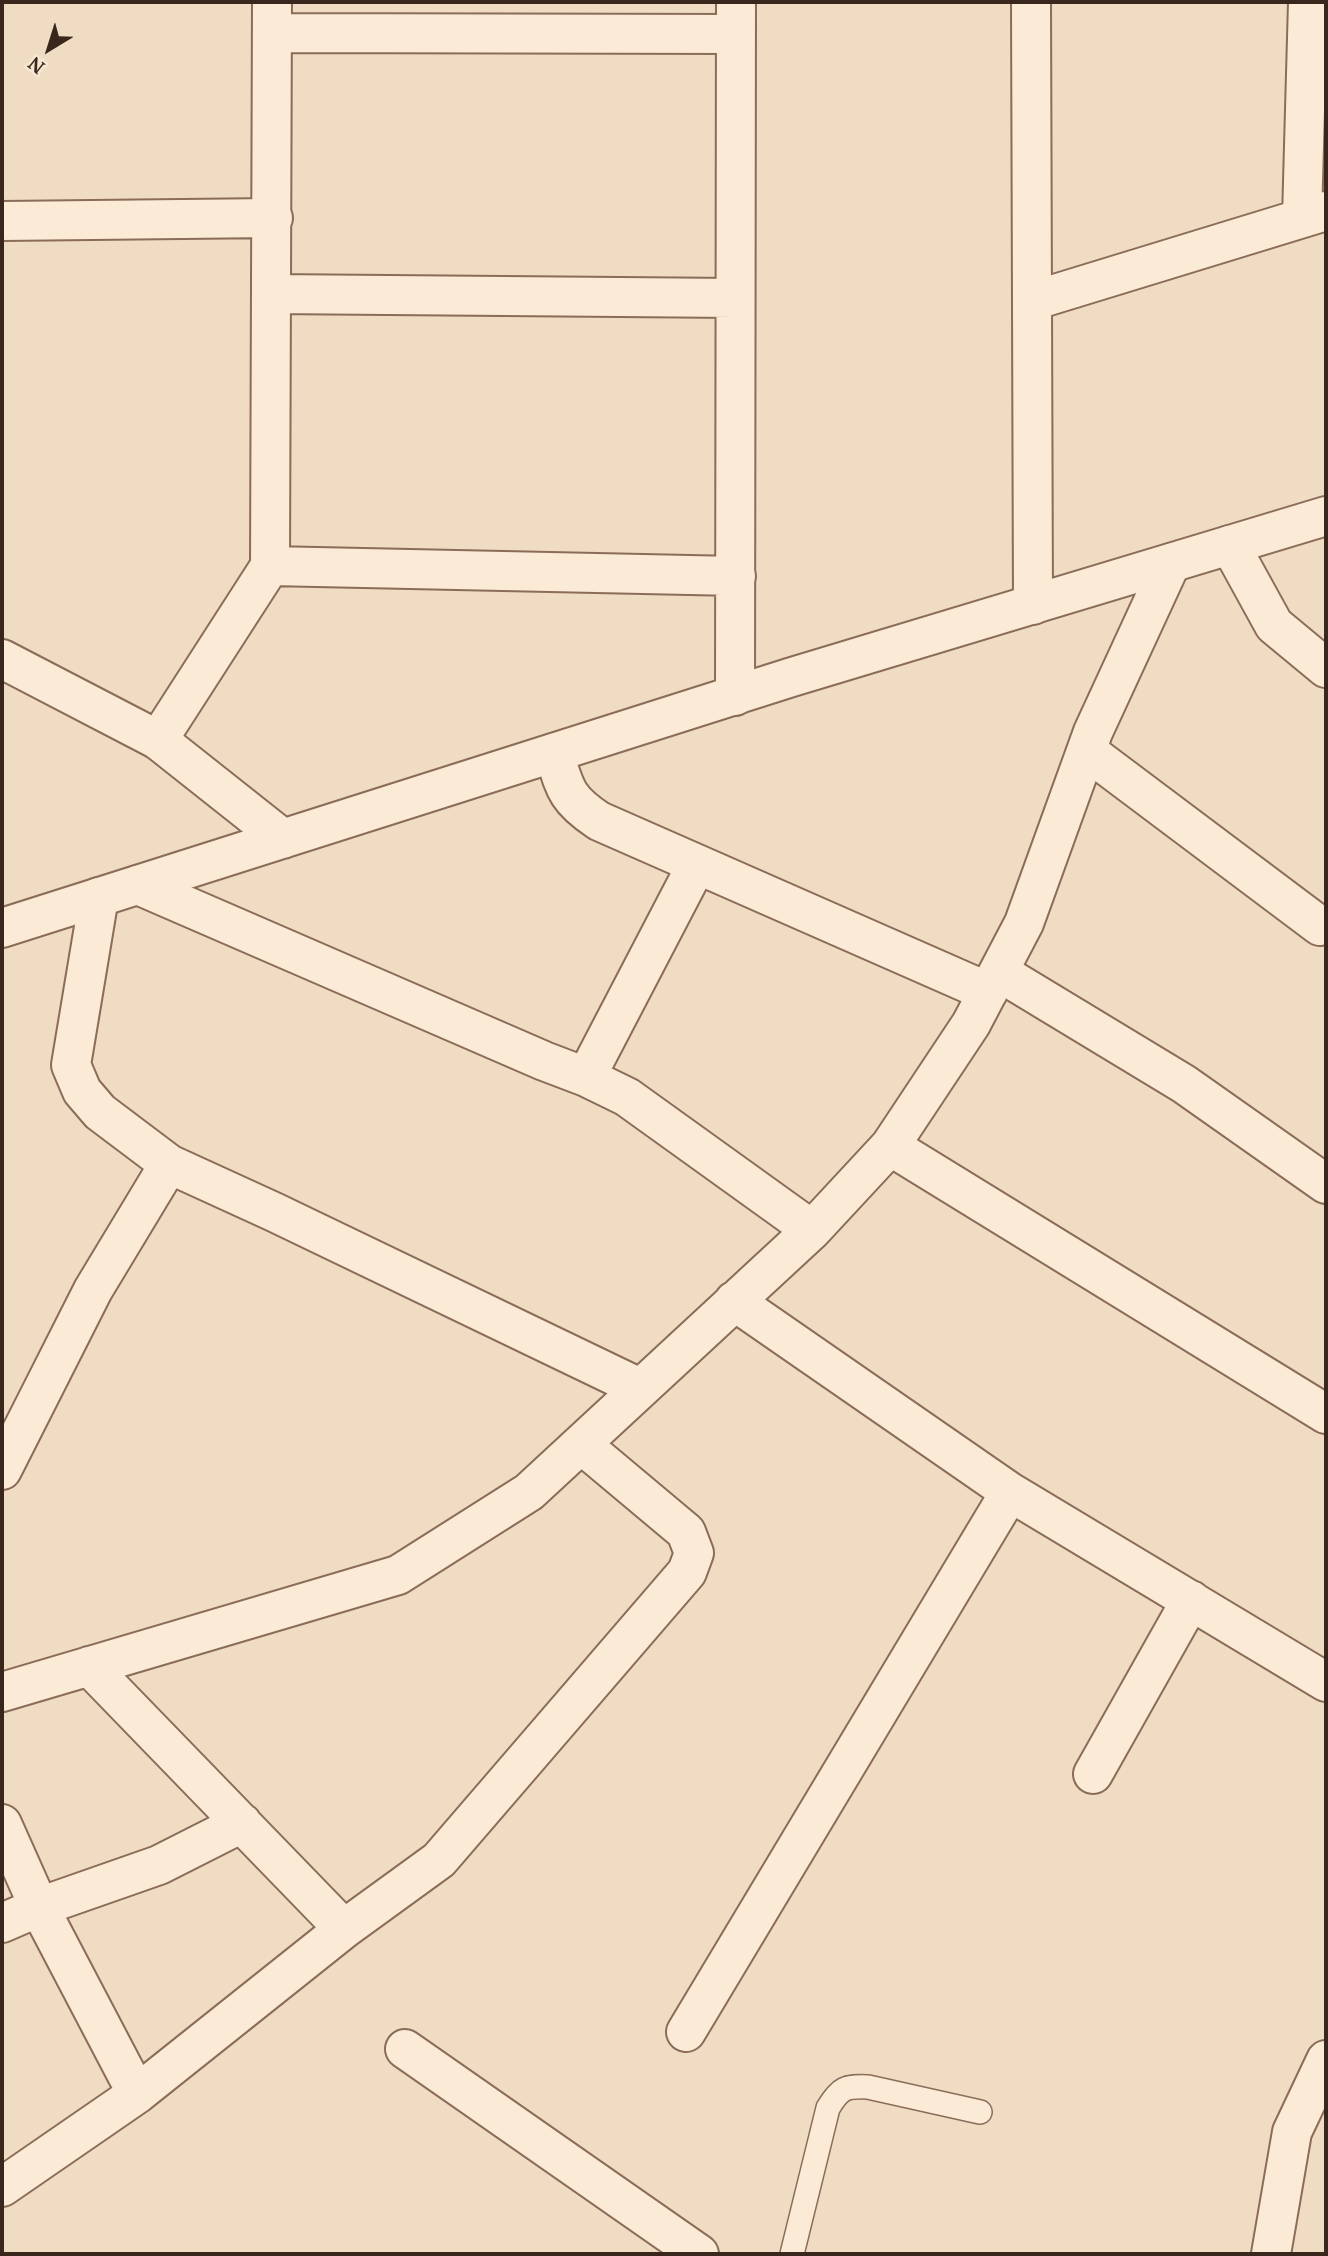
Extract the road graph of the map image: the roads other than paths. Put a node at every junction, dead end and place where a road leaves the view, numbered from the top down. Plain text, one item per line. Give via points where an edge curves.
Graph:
1 (1031, 2) edge
2 (1308, 2) edge
3 (272, 17) edge
4 (736, 18) edge
5 (1314, 214) edge
6 (272, 218) junction
7 (2, 221) edge
8 (272, 295) junction
9 (735, 298) junction
10 (1032, 301) junction
11 (1326, 516) edge
12 (1230, 545) junction
13 (1171, 563) junction
14 (270, 566) junction
15 (736, 576) junction
16 (1033, 604) junction
17 (2, 659) edge
18 (1326, 668) edge
19 (735, 696) junction
20 (158, 740) junction
21 (1087, 751) junction
22 (554, 753) junction
23 (283, 839) junction
24 (697, 864) junction
25 (138, 885) junction
26 (99, 897) junction
27 (1324, 925) edge
28 (2, 928) edge
29 (994, 982) junction
30 (586, 1076) junction
31 (890, 1146) junction
32 (169, 1164) junction
33 (1326, 1184) edge
34 (812, 1230) junction
35 (734, 1301) junction
36 (640, 1388) junction
37 (1326, 1415) edge
38 (581, 1444) junction
39 (2, 1470) edge
40 (1010, 1492) junction
41 (1191, 1600) junction
42 (89, 1666) junction
43 (1326, 1682) edge
44 (2, 1692) edge
45 (1093, 1774) dead end
46 (243, 1823) junction
47 (2, 1824) edge
48 (39, 1907) junction
49 (2, 1923) edge
50 (344, 1929) junction
51 (686, 2032) dead end
52 (405, 2049) dead end
53 (1326, 2060) edge
54 (137, 2094) junction
55 (980, 2112) dead end
56 (2, 2187) edge
57 (699, 2254) edge
58 (792, 2254) edge
59 (1271, 2254) edge

1 - 10 street
2 - 5 street
3 - 4 street
3 - 6 street
4 - 9 street
5 - 10 street
6 - 7 street
6 - 8 street
8 - 9 street
8 - 14 street
9 - 15 street
10 - 16 street
11 - 12 street
12 - 13 street
12 - 18 street via 1274,625
13 - 16 street
13 - 21 street
14 - 15 street
14 - 20 street
15 - 19 street
16 - 19 street
17 - 20 street
19 - 22 street
20 - 23 street
21 - 27 street
21 - 29 street via 1024,923
22 - 23 street
22 - 24 street via 566,791 580,809
23 - 25 street
24 - 29 street
24 - 30 street
25 - 26 street
25 - 30 street
26 - 28 street
26 - 32 street via 71,1065 82,1091 100,1112
29 - 31 street
29 - 33 street via 1184,1084
30 - 34 street via 627,1097
31 - 34 street
31 - 37 street
32 - 36 street
32 - 39 street via 93,1290
34 - 35 street
35 - 36 street
35 - 40 street
36 - 38 street
38 - 42 street via 528,1492 398,1574
38 - 50 street via 686,1532 694,1553 687,1572 439,1860
40 - 41 street
40 - 51 street
41 - 43 street
41 - 45 street
42 - 44 street
42 - 46 street
46 - 48 street via 159,1866
46 - 50 street
47 - 48 street
48 - 49 street
48 - 54 street
50 - 54 street
52 - 57 street
53 - 59 street via 1292,2132
54 - 56 street
55 - 58 lane via 868,2087 850,2087 837,2094 828,2108

